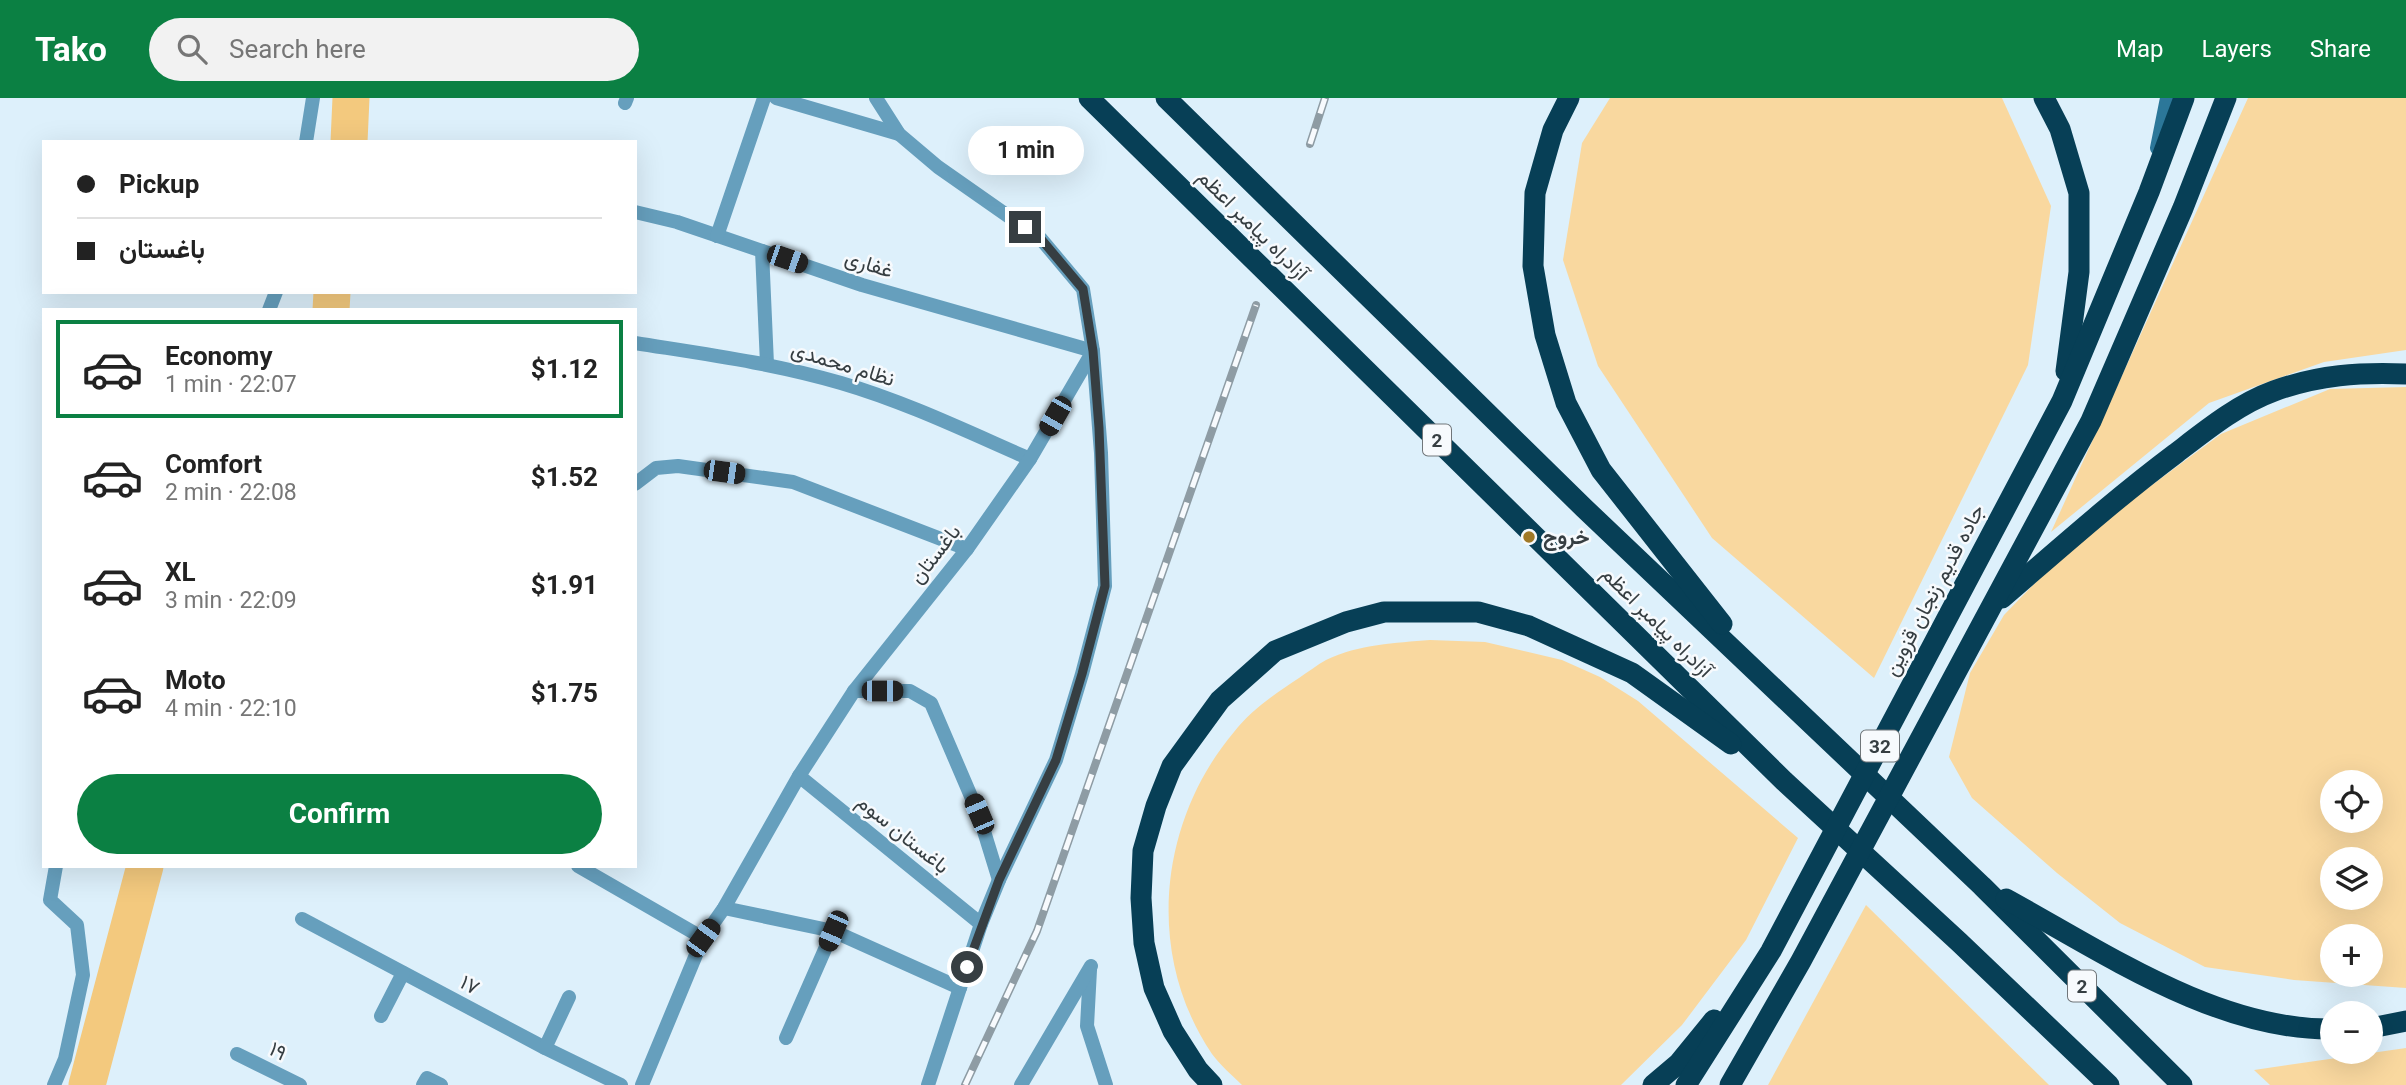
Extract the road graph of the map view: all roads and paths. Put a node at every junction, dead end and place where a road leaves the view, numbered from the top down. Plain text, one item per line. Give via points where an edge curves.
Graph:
1 (313, 98) edge
2 (764, 98) edge
3 (776, 98) edge
4 (876, 98) edge
5 (1089, 98) edge
6 (1166, 98) edge
7 (1569, 98) edge
8 (2044, 98) edge
9 (2167, 98) edge
10 (2184, 98) edge
11 (2226, 98) edge
12 (899, 134) junction
13 (306, 140) edge
14 (2149, 192) junction
15 (637, 212) edge
16 (717, 236) junction
17 (762, 251) junction
18 (637, 343) edge
19 (1093, 351) junction
20 (767, 364) junction
21 (2406, 374) edge
22 (2062, 401) junction
23 (1030, 459) junction
24 (637, 482) edge
25 (967, 550) junction
26 (1993, 607) junction
27 (1773, 689) junction
28 (854, 691) junction
29 (799, 776) junction
30 (1784, 781) junction
31 (56, 868) edge
32 (581, 868) edge
33 (999, 880) junction
34 (1982, 886) junction
35 (724, 908) junction
36 (302, 919) dead end
37 (981, 924) junction
38 (833, 931) junction
39 (703, 938) junction
40 (1771, 951) junction
41 (403, 973) junction
42 (960, 988) junction
43 (569, 997) dead end
44 (381, 1016) dead end
45 (2406, 1021) edge
46 (2383, 1026) edge
47 (2320, 1029) edge
48 (786, 1038) dead end
49 (545, 1048) junction
50 (237, 1054) dead end
51 (1731, 1084) edge
52 (54, 1085) edge
53 (300, 1085) edge
54 (423, 1085) edge
55 (441, 1085) edge
56 (621, 1085) edge
57 (642, 1085) edge
58 (928, 1085) edge
59 (1021, 1085) edge
60 (1106, 1085) edge
61 (1212, 1085) edge
62 (1653, 1085) edge
63 (1686, 1085) edge
64 (2109, 1085) edge
65 (2182, 1085) edge

1 - 13 street
2 - 16 street
3 - 12 street
4 - 12 street
5 - 30 highway, آزادراه پیامبر اعظم / 2
6 - 27 highway, آزادراه پیامبر اعظم / 2
7 - 27 highway via 1553,130 1535,193 1533,266 1545,335 1566,404 1601,470
8 - 22 highway via 2060,129 2079,193 2079,272
9 - 14 street
10 - 14 highway, جاده قدیم زنجان قزوین / 32
11 - 26 highway, 32 via 2091,421
12 - 19 street via 1041,239 1083,289
14 - 22 highway, جاده قدیم زنجان قزوین / 32
15 - 16 street, غفاری
16 - 17 street, غفاری
17 - 19 street, غفاری via 862,285
17 - 20 street
18 - 20 street, نظام محمدی
19 - 23 street, باغستان
19 - 33 street via 1105,586 1056,760
20 - 23 street, نظام محمدی via 843,383 910,407
21 - 26 highway via 2325,377 2272,391 2219,420 2125,492
22 - 40 highway, جاده قدیم زنجان قزوین / 32
23 - 25 street, باغستان
24 - 25 street via 656,468 678,466 793,482
25 - 28 street, باغستان
26 - 51 highway, 32
27 - 34 highway, آزادراه پیامبر اعظم / 2
28 - 29 street, باغستان
28 - 33 street via 910,691 931,703 979,814
29 - 35 street, باغستان
29 - 37 street, باغستان سوم
30 - 61 highway via 1632,673 1529,626 1478,612 1384,611 1275,651 1220,700 1172,766 1143,851 1143,932 1154,988 1173,1031
30 - 64 highway, آزادراه پیامبر اعظم / 2
31 - 52 street via 50,900 77,925 83,975 65,1059
32 - 39 street
33 - 37 street
34 - 47 highway via 2172,990 2242,1015
34 - 65 highway, آزادراه پیامبر اعظم / 2
35 - 38 street
35 - 39 street, باغستان
36 - 41 street, ۱۷
37 - 42 street
38 - 42 street
38 - 48 street
39 - 57 street, باغستان
40 - 62 highway via 1679,1063
40 - 63 highway, جاده قدیم زنجان قزوین / 32
41 - 44 street
41 - 49 street, ۱۷
42 - 58 street
43 - 49 street
45 - 46 highway
49 - 56 street, ۱۷
50 - 53 street, ۱۹
54 - 55 street via 427,1078
59 - 60 street via 1091,966 1087,1026

